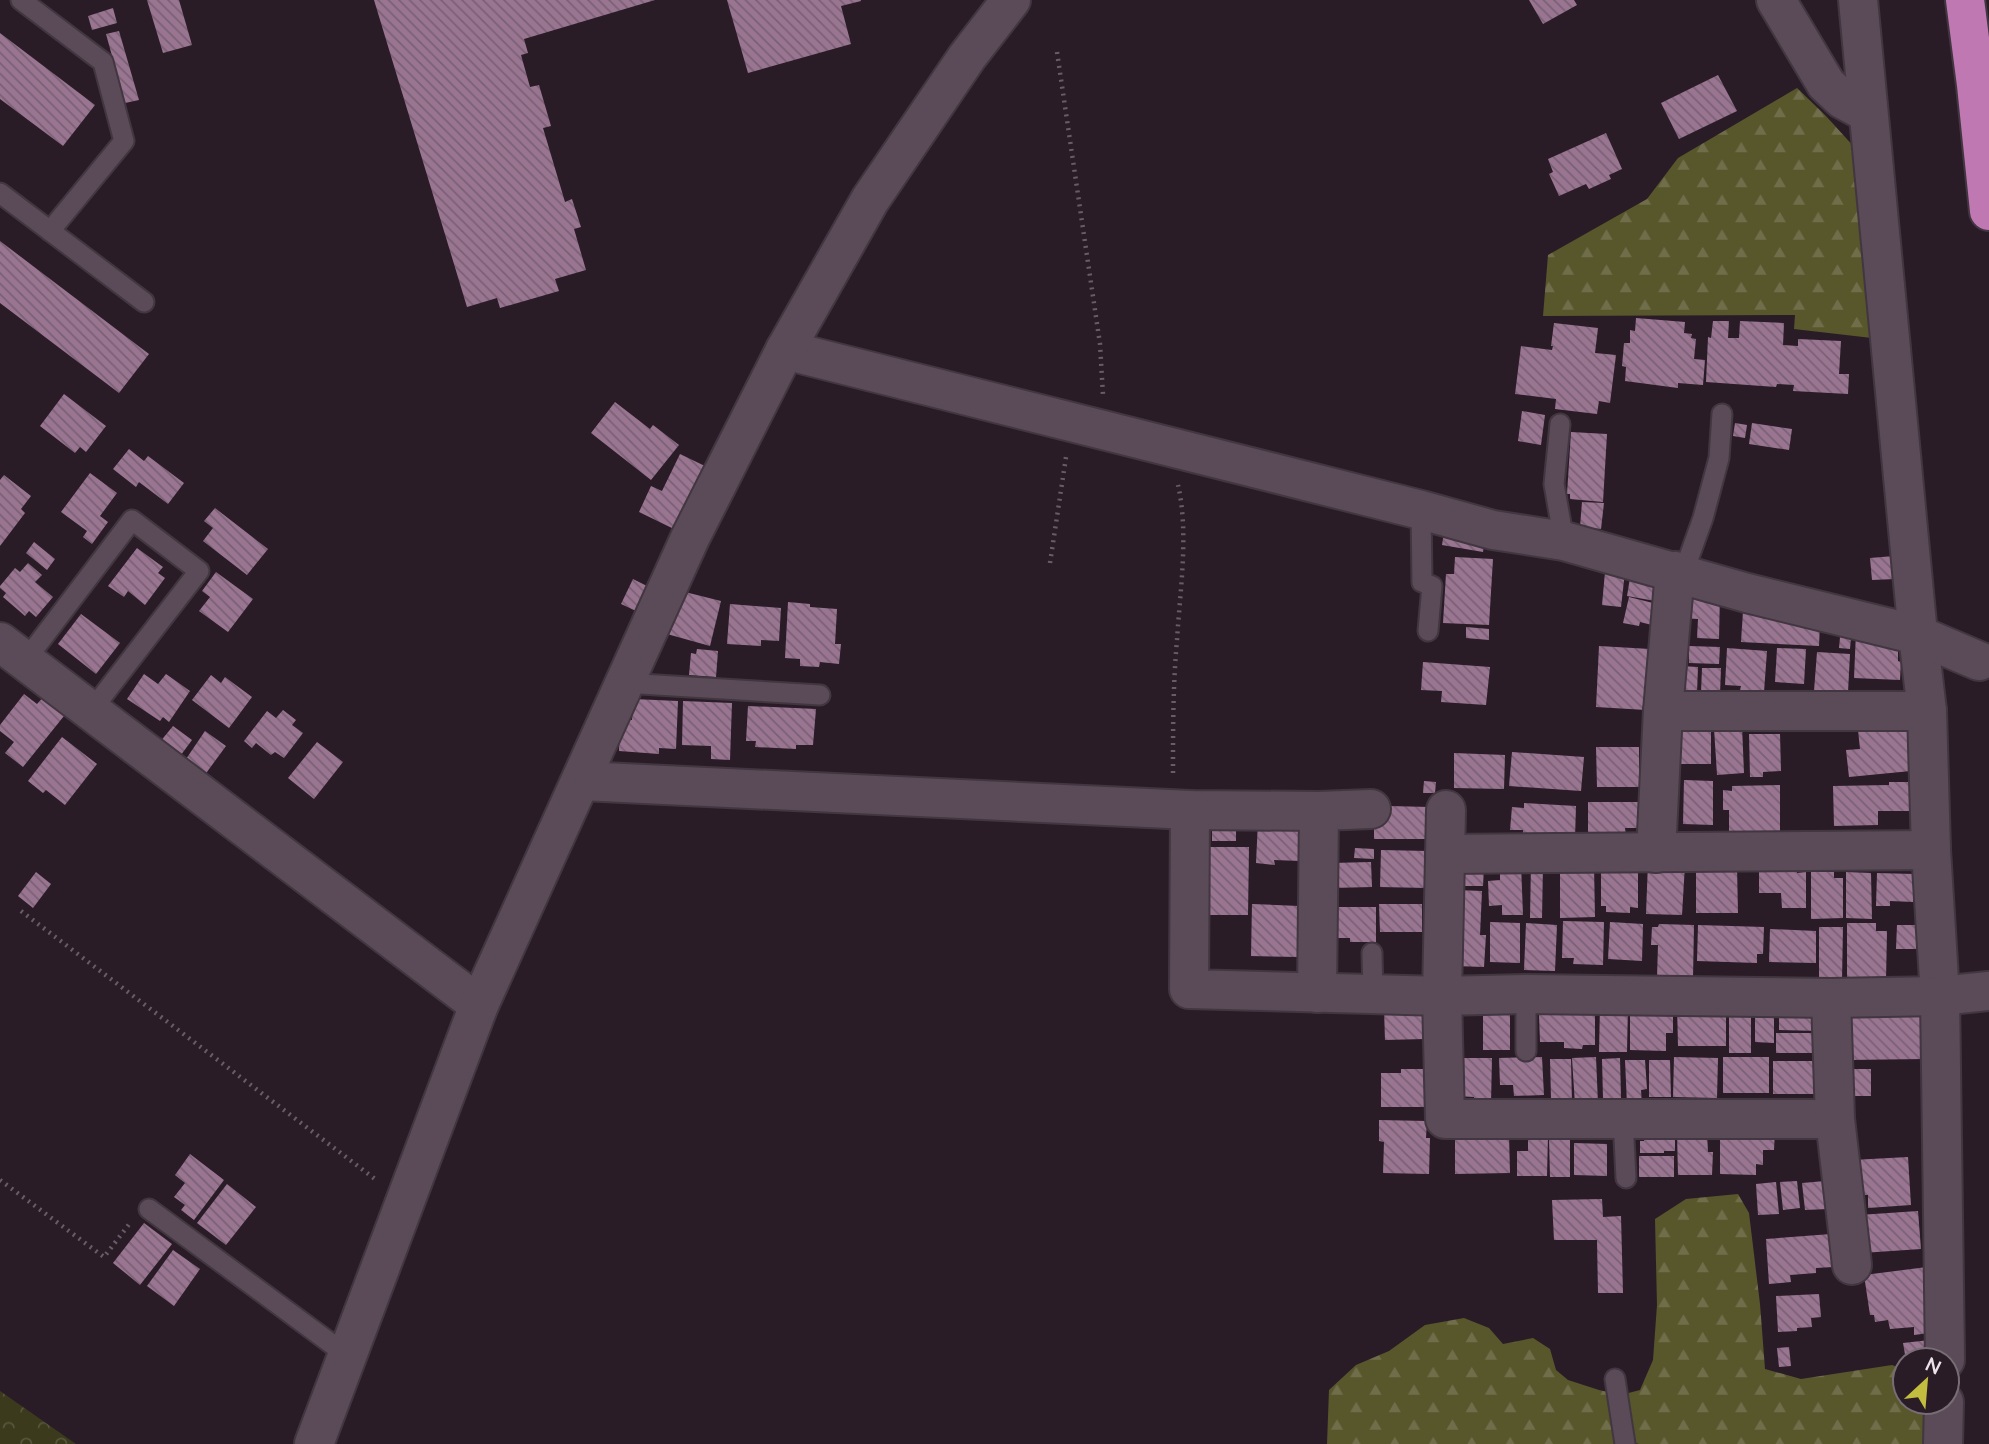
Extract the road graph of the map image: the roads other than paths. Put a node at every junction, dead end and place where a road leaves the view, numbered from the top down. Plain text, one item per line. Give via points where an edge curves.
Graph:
1 (21, 0) edge
2 (1011, 0) edge
3 (1776, 0) edge
4 (1858, 0) edge
5 (1965, 0) edge
6 (1868, 113) junction
7 (0, 193) edge
8 (1989, 211) edge
9 (50, 230) junction
10 (144, 302) dead end
11 (785, 350) junction
12 (1722, 414) dead end
13 (1560, 424) dead end
14 (1421, 510) junction
15 (1564, 541) junction
16 (1679, 573) junction
17 (1429, 631) dead end
18 (1918, 635) junction
19 (12, 652) edge
20 (1979, 661) dead end
21 (624, 684) junction
22 (820, 695) dead end
23 (91, 711) junction
24 (1663, 711) junction
25 (1927, 711) junction
26 (582, 781) junction
27 (1371, 809) dead end
28 (1181, 810) junction
29 (1447, 810) dead end
30 (1319, 811) junction
31 (1931, 850) junction
32 (1656, 853) junction
33 (1445, 854) junction
34 (1372, 953) dead end
35 (1989, 991) edge
36 (1317, 993) junction
37 (1373, 994) junction
38 (1526, 994) junction
39 (1442, 996) junction
40 (1940, 996) junction
41 (1831, 998) junction
42 (479, 1005) junction
43 (1526, 1051) dead end
44 (1623, 1119) junction
45 (1835, 1119) junction
46 (1626, 1178) dead end
47 (149, 1209) road end
48 (1852, 1265) dead end
49 (1945, 1346) edge
50 (348, 1356) junction
51 (1615, 1379) dead end
52 (1943, 1416) edge
53 (314, 1444) edge
54 (1625, 1444) edge
55 (1942, 1444) edge

1 - 9 lane via 103,62 124,141
2 - 11 street via 870,200
3 - 6 street via 1826,84
4 - 6 street
5 - 8 highway
6 - 18 street
7 - 9 lane
9 - 10 lane
11 - 14 street
11 - 21 street via 690,538
12 - 16 lane via 1719,458 1703,518
13 - 15 lane via 1555,484
14 - 15 street via 1493,530
14 - 17 lane via 1422,582 1432,586
15 - 16 street
16 - 18 street
16 - 24 street
18 - 20 street
18 - 25 street
19 - 23 street
19 - 23 lane via 132,520 199,571
21 - 22 lane
21 - 26 street
23 - 42 street
24 - 25 street
24 - 32 street
25 - 31 street
26 - 28 street
26 - 42 street
27 - 30 street
28 - 30 street
28 - 36 street via 1189,989
29 - 33 street
30 - 36 street
31 - 32 street
31 - 40 street
32 - 33 street
33 - 39 street
34 - 37 lane
35 - 40 street
36 - 37 street
37 - 39 street
38 - 39 street
38 - 41 street
38 - 43 lane
39 - 44 street via 1445,1119
40 - 41 street
40 - 49 street
41 - 45 street
42 - 50 street
44 - 45 street
44 - 46 lane
45 - 48 street
47 - 50 lane
50 - 53 street
51 - 54 lane
52 - 55 street

